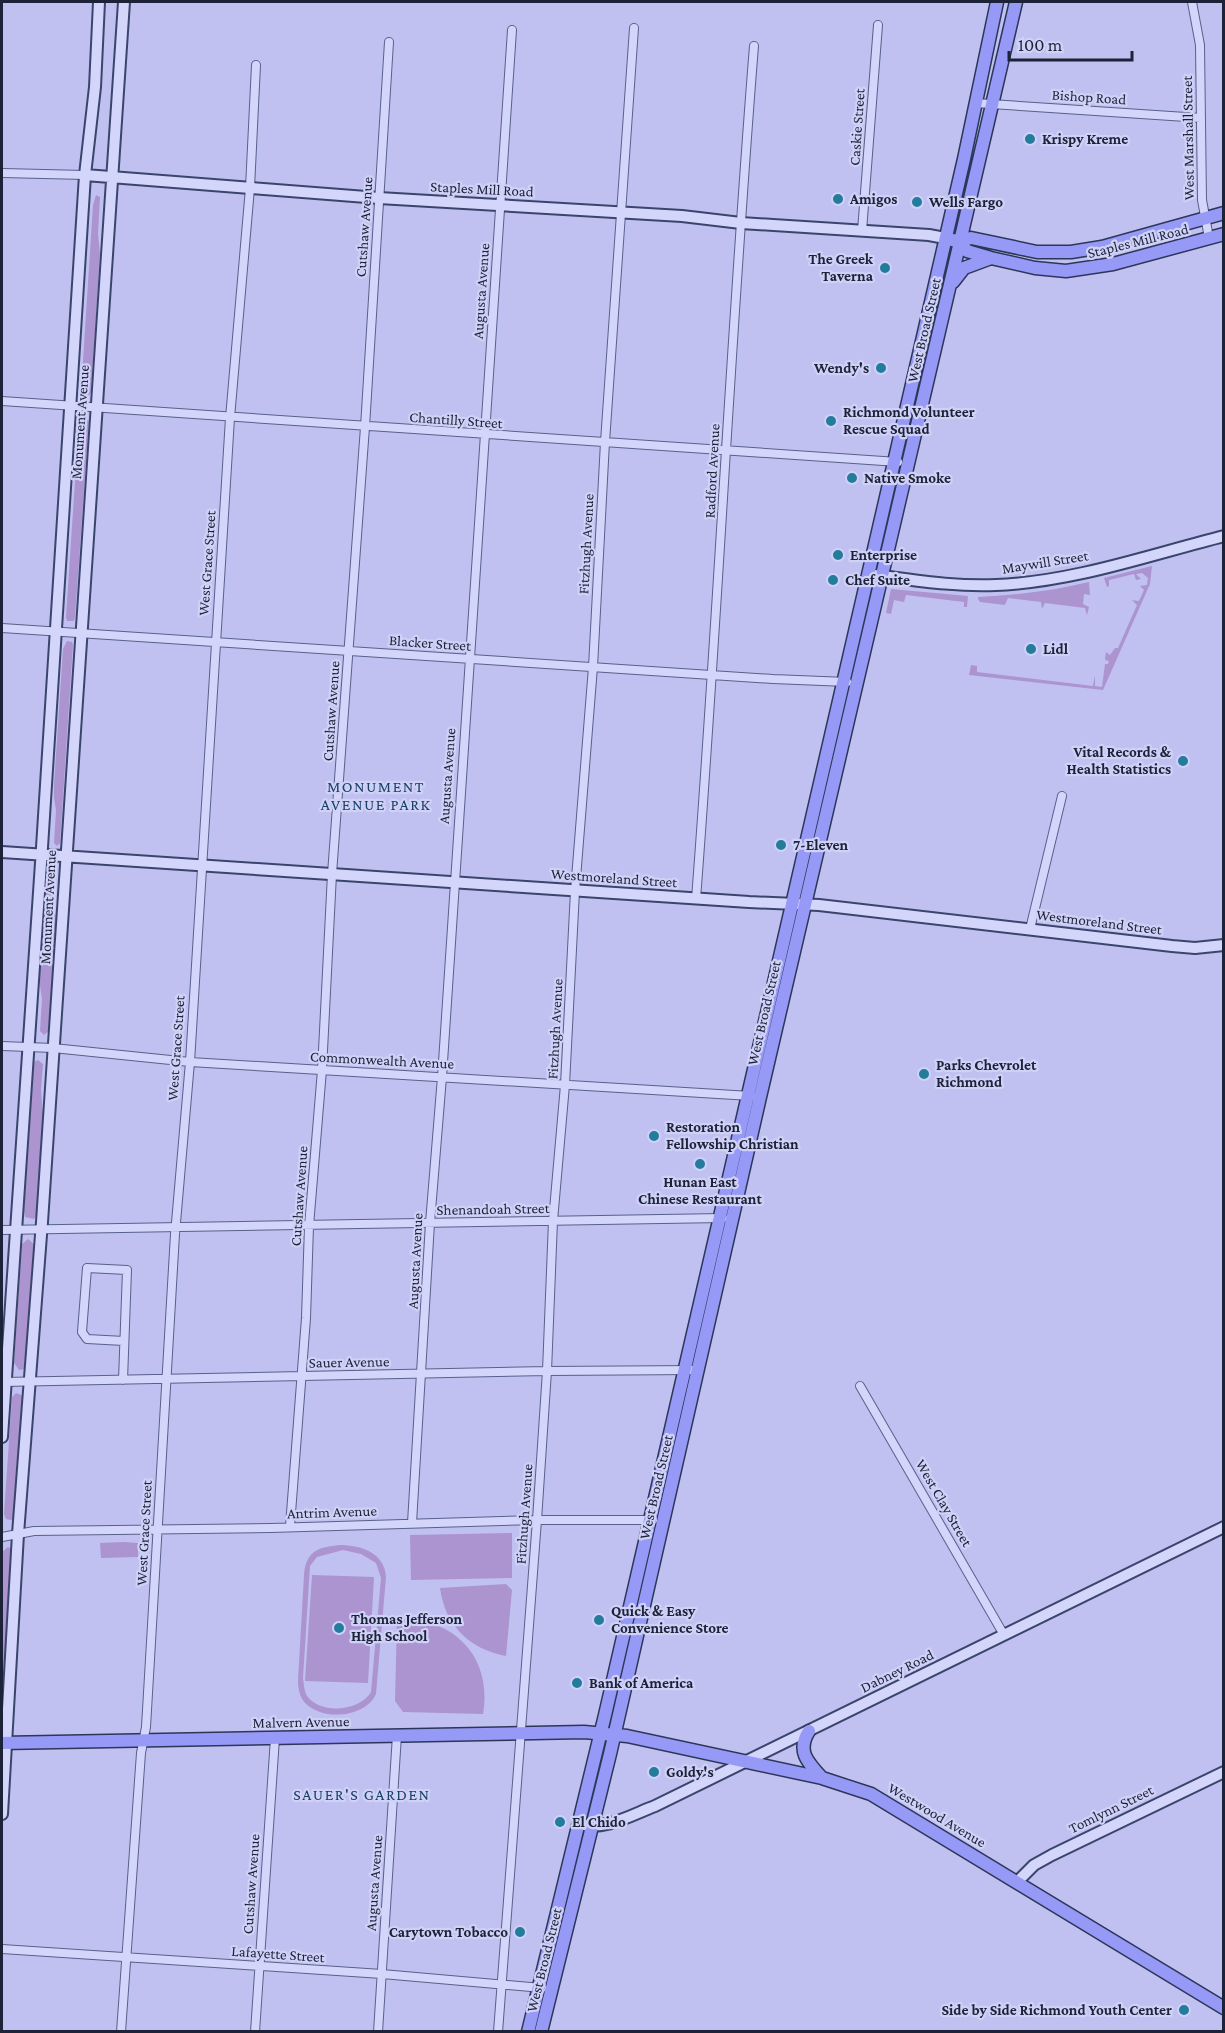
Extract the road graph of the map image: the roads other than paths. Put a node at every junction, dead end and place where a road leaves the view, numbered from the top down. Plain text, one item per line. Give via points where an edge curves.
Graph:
1 (99, 2) edge
2 (124, 2) edge
3 (997, 2) edge
4 (1016, 2) edge
5 (1192, 2) edge
6 (878, 25) dead end
7 (634, 28) dead end
8 (512, 30) dead end
9 (389, 42) dead end
10 (754, 46) dead end
11 (256, 65) dead end
12 (975, 103) junction
13 (992, 104) junction
14 (1201, 118) junction
15 (2, 173) edge
16 (85, 175) junction
17 (112, 177) junction
18 (250, 188) junction
19 (379, 198) junction
20 (500, 205) junction
21 (621, 212) junction
22 (1224, 213) edge
23 (1204, 219) junction
24 (741, 223) junction
25 (862, 231) junction
26 (1224, 234) edge
27 (945, 238) junction
28 (1209, 238) junction
29 (959, 241) junction
30 (992, 258) junction
31 (949, 288) junction
32 (2, 401) edge
33 (71, 406) junction
34 (96, 408) junction
35 (230, 418) junction
36 (365, 427) junction
37 (484, 435) junction
38 (605, 442) junction
39 (727, 450) junction
40 (894, 462) junction
41 (908, 463) junction
42 (1224, 536) edge
43 (867, 574) junction
44 (882, 576) junction
45 (2, 628) edge
46 (56, 632) junction
47 (81, 633) junction
48 (215, 641) junction
49 (349, 652) junction
50 (469, 659) junction
51 (592, 667) junction
52 (713, 675) junction
53 (842, 682) junction
54 (856, 683) junction
55 (1062, 796) dead end
56 (2, 852) edge
57 (41, 855) junction
58 (66, 856) junction
59 (200, 866) junction
60 (332, 874) junction
61 (453, 883) junction
62 (575, 891) junction
63 (696, 898) junction
64 (791, 904) junction
65 (805, 904) junction
66 (1030, 930) junction
67 (1224, 945) edge
68 (2, 1046) edge
69 (29, 1047) junction
70 (53, 1048) junction
71 (190, 1062) junction
72 (322, 1070) junction
73 (442, 1077) junction
74 (565, 1085) junction
75 (747, 1096) junction
76 (760, 1097) junction
77 (718, 1218) junction
78 (733, 1218) junction
79 (553, 1221) junction
80 (430, 1223) junction
81 (309, 1226) junction
82 (176, 1228) junction
83 (41, 1229) junction
84 (2, 1230) edge
85 (15, 1231) junction
86 (124, 1341) junction
87 (684, 1370) junction
88 (698, 1370) junction
89 (547, 1371) junction
90 (422, 1374) junction
91 (302, 1377) junction
92 (167, 1379) junction
93 (123, 1380) junction
94 (3, 1382) edge
95 (30, 1382) junction
96 (860, 1386) dead end
97 (2, 1437) edge
98 (537, 1520) junction
99 (650, 1520) junction
100 (663, 1520) junction
101 (412, 1523) junction
102 (290, 1526) junction
103 (1224, 1527) edge
104 (158, 1529) junction
105 (18, 1534) junction
106 (2, 1537) edge
107 (1004, 1635) junction
108 (808, 1731) junction
109 (601, 1732) junction
110 (520, 1733) junction
111 (615, 1734) junction
112 (397, 1735) junction
113 (275, 1738) junction
114 (143, 1741) junction
115 (4, 1743) edge
116 (744, 1762) junction
117 (1224, 1772) edge
118 (822, 1778) junction
119 (2, 1814) edge
120 (579, 1824) junction
121 (592, 1827) junction
122 (1017, 1882) junction
123 (2, 1949) edge
124 (126, 1958) junction
125 (259, 1966) junction
126 (382, 1974) junction
127 (502, 1984) junction
128 (538, 1987) junction
129 (552, 1989) junction
130 (1224, 2008) edge
131 (121, 2031) edge
132 (255, 2031) edge
133 (378, 2031) edge
134 (498, 2031) edge
135 (528, 2031) edge
136 (541, 2031) edge

1 - 16 street, Monument Avenue via 94,108
2 - 17 street, Monument Avenue
3 - 12 main road, West Broad Street
4 - 13 main road, West Broad Street
5 - 14 street, West Marshall Street via 1200,45
6 - 25 street, Caskie Street
7 - 21 street, Fitzhugh Avenue
8 - 20 street, Augusta Avenue
9 - 19 street, Cutshaw Avenue
10 - 24 street, Radford Avenue
11 - 18 street, West Grace Street
12 - 13 street, Bishop Road
12 - 27 main road, West Broad Street
13 - 14 street, Bishop Road
13 - 29 main road, West Broad Street
14 - 23 street, West Marshall Street
15 - 16 street, Staples Mill Road
16 - 17 street, Staples Mill Road
16 - 33 street, Monument Avenue
17 - 18 street, Staples Mill Road
17 - 34 street, Monument Avenue
18 - 19 street, Staples Mill Road
18 - 35 street, West Grace Street
19 - 20 street, Staples Mill Road
19 - 36 street, Cutshaw Avenue
20 - 21 street, Staples Mill Road
20 - 37 street, Augusta Avenue
21 - 24 street, Staples Mill Road
21 - 38 street, Fitzhugh Avenue
22 - 23 main road, Staples Mill Road
23 - 28 street, West Marshall Street
23 - 29 main road, Staples Mill Road via 1071,252 1031,251 971,238
24 - 25 street, Staples Mill Road
24 - 39 street, Radford Avenue
25 - 27 street, Staples Mill Road
26 - 28 main road, Staples Mill Road
27 - 29 main road, Staples Mill Road
27 - 40 main road, West Broad Street
28 - 30 main road, Staples Mill Road via 1077,271 1045,270
29 - 30 main road, Staples Mill Road via 967,251
29 - 31 main road, West Broad Street
30 - 31 main road via 964,268
31 - 41 main road, West Broad Street
32 - 33 street, Chantilly Street
33 - 34 street, Chantilly Street
33 - 46 street, Monument Avenue
34 - 35 street, Chantilly Street
34 - 47 street, Monument Avenue
35 - 36 street, Chantilly Street
35 - 48 street, West Grace Street
36 - 37 street, Chantilly Street
36 - 49 street, Cutshaw Avenue
37 - 38 street, Chantilly Street
37 - 50 street, Augusta Avenue
38 - 39 street, Chantilly Street
38 - 51 street, Fitzhugh Avenue
39 - 40 street, Chantilly Street
39 - 52 street, Radford Avenue
40 - 41 street, Chantilly Street
40 - 43 main road, West Broad Street
41 - 44 main road, West Broad Street
42 - 44 street, Maywill Street via 1022,583 949,585
43 - 44 street, Maywill Street
43 - 53 main road, West Broad Street
44 - 54 main road, West Broad Street
45 - 46 street, Blacker Street
46 - 47 street, Blacker Street
46 - 57 street, Monument Avenue
47 - 48 street, Blacker Street
47 - 58 street, Monument Avenue
48 - 49 street, Blacker Street
48 - 59 street, West Grace Street
49 - 50 street, Blacker Street
49 - 60 street, Cutshaw Avenue
50 - 51 street, Blacker Street
50 - 61 street, Augusta Avenue
51 - 52 street, Blacker Street
51 - 62 street, Fitzhugh Avenue
52 - 53 street, Blacker Street
52 - 63 street, Radford Avenue
53 - 54 street, Blacker Street
53 - 64 main road, West Broad Street
54 - 65 main road, West Broad Street
55 - 66 street
56 - 57 street, Westmoreland Street
57 - 58 street, Westmoreland Street
57 - 69 street, Monument Avenue
58 - 59 street, Westmoreland Street
58 - 70 street, Monument Avenue
59 - 60 street, Westmoreland Street
59 - 71 street, West Grace Street
60 - 61 street, Westmoreland Street
60 - 72 street, Cutshaw Avenue
61 - 62 street, Westmoreland Street
61 - 73 street, Augusta Avenue
62 - 63 street, Westmoreland Street
62 - 74 street, Fitzhugh Avenue
63 - 64 street, Westmoreland Street
64 - 65 street, Westmoreland Street
64 - 75 main road, West Broad Street
65 - 66 street, Westmoreland Street
65 - 76 main road, West Broad Street
66 - 67 street, Westmoreland Street via 1195,948
68 - 69 street, Commonwealth Avenue
69 - 70 street, Commonwealth Avenue
69 - 85 street, Monument Avenue
70 - 71 street, Commonwealth Avenue
70 - 83 street, Monument Avenue
71 - 72 street, Commonwealth Avenue
71 - 82 street, West Grace Street
72 - 73 street, Commonwealth Avenue
72 - 81 street, Cutshaw Avenue
73 - 74 street, Commonwealth Avenue
73 - 80 street, Augusta Avenue
74 - 75 street, Commonwealth Avenue
74 - 79 street, Fitzhugh Avenue
75 - 76 street, Commonwealth Avenue
75 - 77 main road, West Broad Street
76 - 78 main road, West Broad Street
77 - 78 street, Shenandoah Street
77 - 79 street, Shenandoah Street
77 - 87 main road, West Broad Street
78 - 88 main road, West Broad Street
79 - 80 street, Shenandoah Street
79 - 89 street, Fitzhugh Avenue
80 - 81 street, Shenandoah Street
80 - 90 street, Augusta Avenue
81 - 82 street, Shenandoah Street
81 - 91 street, Cutshaw Avenue
82 - 83 street, Shenandoah Street
82 - 92 street, West Grace Street
83 - 85 street, Shenandoah Street
83 - 95 street, Monument Avenue
84 - 85 street, Shenandoah Street
85 - 94 street, Monument Avenue
86 - 86 street via 127,1270 87,1268 83,1336
86 - 93 street
87 - 88 street, Sauer Avenue
87 - 89 street, Sauer Avenue
87 - 99 main road, West Broad Street
88 - 100 main road, West Broad Street
89 - 90 street, Sauer Avenue
89 - 98 street, Fitzhugh Avenue
90 - 91 street, Sauer Avenue
90 - 101 street, Augusta Avenue
91 - 92 street, Sauer Avenue
91 - 102 street, Cutshaw Avenue
92 - 93 street, Sauer Avenue
92 - 104 street, West Grace Street
93 - 95 street, Sauer Avenue
94 - 95 street, Sauer Avenue
94 - 97 street, Monument Avenue
95 - 105 street, Monument Avenue
96 - 107 street, West Clay Street
98 - 99 street, Antrim Avenue
98 - 101 street, Antrim Avenue
98 - 110 street, Fitzhugh Avenue
99 - 100 street, Antrim Avenue
99 - 109 main road, West Broad Street
100 - 111 main road, West Broad Street
101 - 102 street, Antrim Avenue
102 - 104 street, Antrim Avenue
103 - 107 street, Dabney Road
104 - 105 street, Antrim Avenue
104 - 114 street, West Grace Street
105 - 106 street, Antrim Avenue
105 - 115 street, Monument Avenue
107 - 108 street, Dabney Road
108 - 116 street, Dabney Road
108 - 118 main road via 803,1739 804,1753
109 - 110 main road, Malvern Avenue
109 - 111 main road, Westwood Avenue
109 - 120 main road, West Broad Street
110 - 112 main road, Malvern Avenue
110 - 127 street, Fitzhugh Avenue
111 - 116 main road, Westwood Avenue
111 - 121 main road, West Broad Street
112 - 113 main road, Malvern Avenue
112 - 126 street, Augusta Avenue
113 - 114 main road, Malvern Avenue
113 - 125 street, Cutshaw Avenue
114 - 115 main road, Malvern Avenue
114 - 124 street, West Grace Street
115 - 119 street, Monument Avenue
116 - 118 main road, Westwood Avenue
116 - 121 street, Dabney Road via 655,1806
117 - 122 street, Tomlynn Street via 1052,1855 1034,1865
118 - 122 main road, Westwood Avenue via 871,1794
120 - 121 street, Dabney Road
120 - 128 main road, West Broad Street
121 - 129 main road, West Broad Street
122 - 130 main road, Westwood Avenue
123 - 124 street, Lafayette Street
124 - 125 street, Lafayette Street
124 - 131 street, West Grace Street
125 - 126 street, Lafayette Street
125 - 132 street, Cutshaw Avenue
126 - 127 street, Lafayette Street
126 - 133 street, Augusta Avenue
127 - 128 street, Lafayette Street
127 - 134 street, Fitzhugh Avenue
128 - 129 street, Lafayette Street
128 - 135 main road, West Broad Street
129 - 136 main road, West Broad Street

